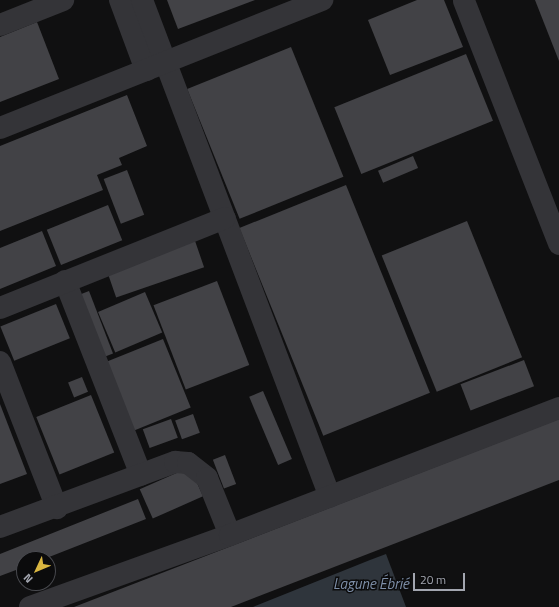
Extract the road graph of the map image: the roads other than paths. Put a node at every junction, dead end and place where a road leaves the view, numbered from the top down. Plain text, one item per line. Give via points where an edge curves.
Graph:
1 (63, 0) edge
2 (120, 0) edge
3 (142, 0) edge
4 (322, 0) edge
5 (464, 1) edge
6 (0, 25) edge
7 (166, 61) junction
8 (146, 70) junction
9 (0, 128) edge
10 (225, 218) junction
11 (559, 244) edge
12 (65, 281) junction
13 (0, 308) edge
14 (0, 362) edge
15 (559, 408) edge
16 (141, 476) junction
17 (330, 497) junction
18 (57, 508) junction
19 (0, 527) edge
20 (230, 535) junction
21 (30, 607) edge

1 - 6 street
2 - 8 street
3 - 7 street
4 - 7 street
5 - 11 street
7 - 8 street
7 - 10 street
8 - 9 street
10 - 12 street
10 - 17 street
12 - 13 street
12 - 16 street
14 - 18 street
15 - 17 street
16 - 18 street
16 - 20 street via 175,462 198,469 207,478
17 - 20 street
18 - 19 street
20 - 21 street

